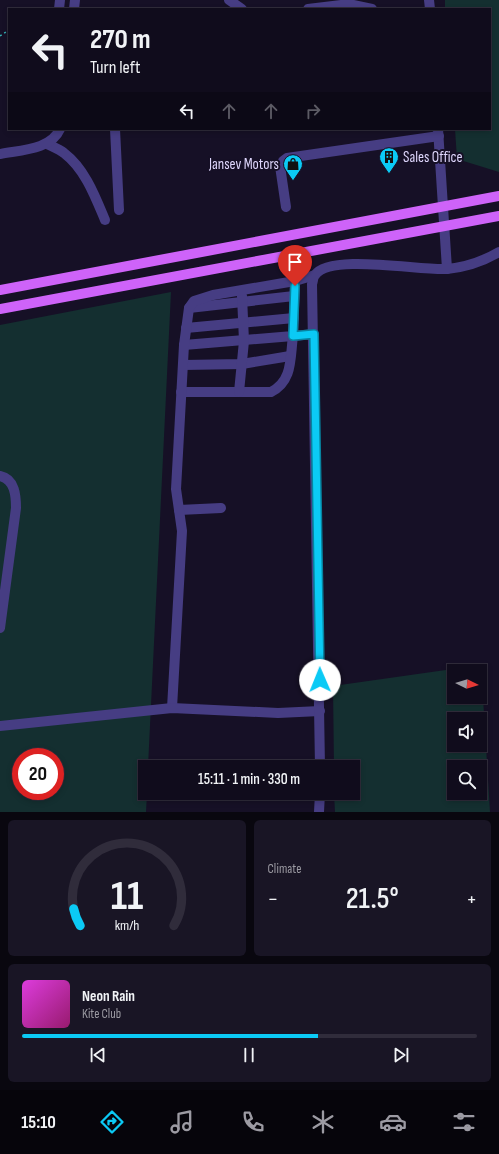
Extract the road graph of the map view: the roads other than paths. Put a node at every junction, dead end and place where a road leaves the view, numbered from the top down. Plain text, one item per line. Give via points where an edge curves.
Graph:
1 (229, 0) edge
2 (241, 8) edge
3 (316, 8) edge
4 (367, 8) edge
5 (60, 130) edge
6 (116, 130) edge
7 (439, 133) edge
8 (47, 144) junction
9 (0, 154) edge
10 (499, 196) edge
11 (286, 207) dead end
12 (442, 208) junction
13 (119, 210) dead end
14 (499, 216) edge
15 (105, 220) dead end
16 (443, 226) junction
17 (499, 252) edge
18 (447, 269) junction
19 (315, 275) junction
20 (295, 281) junction
21 (0, 290) edge
22 (242, 290) junction
23 (294, 296) junction
24 (242, 302) junction
25 (189, 308) junction
26 (0, 309) edge
27 (294, 318) junction
28 (244, 324) junction
29 (186, 328) junction
30 (314, 334) junction
31 (293, 336) junction
32 (244, 341) junction
33 (184, 345) junction
34 (290, 356) junction
35 (242, 364) junction
36 (183, 365) junction
37 (181, 392) junction
38 (239, 392) junction
39 (0, 476) edge
40 (222, 508) dead end
41 (179, 510) junction
42 (0, 628) edge
43 (172, 708) junction
44 (320, 711) junction
45 (0, 726) edge
46 (320, 760) edge
47 (320, 800) edge
48 (320, 812) edge

1 - 2 street
3 - 4 street via 349,4
5 - 8 street via 57,136
6 - 13 street
7 - 11 street via 287,158 280,166
7 - 12 street
8 - 9 street
8 - 15 street via 64,152 75,164 93,192
10 - 12 main road
12 - 16 street
12 - 21 main road
14 - 16 main road
16 - 18 street
16 - 26 main road
17 - 18 street via 476,264
18 - 19 street via 385,264 332,266 322,269
19 - 20 street
19 - 30 street via 312,284
20 - 22 street
20 - 23 street
22 - 24 street
22 - 25 street via 194,301
23 - 24 street
23 - 27 street
24 - 25 street
24 - 28 street
25 - 29 street
27 - 28 street
27 - 31 street
28 - 29 street
28 - 32 street
29 - 33 street
30 - 31 street
30 - 44 street
31 - 32 street
31 - 34 street
32 - 33 street
32 - 35 street
33 - 36 street
34 - 35 street
34 - 38 street via 285,382 278,389 271,392
35 - 36 street
35 - 38 street
36 - 37 street
37 - 38 street
37 - 41 street via 176,489
39 - 42 street via 12,484 16,498
40 - 41 street
41 - 43 street via 182,531
43 - 44 street via 278,713
43 - 45 street
44 - 46 street
47 - 48 street

